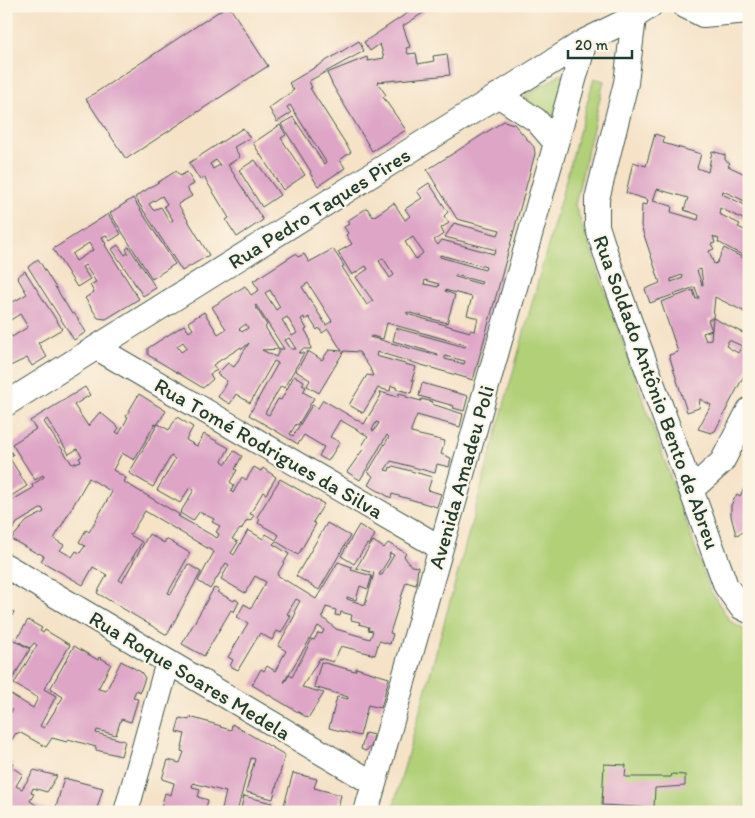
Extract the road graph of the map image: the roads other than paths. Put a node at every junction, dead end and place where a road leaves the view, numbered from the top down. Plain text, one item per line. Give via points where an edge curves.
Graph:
1 (685, 6) edge
2 (749, 11) edge
3 (642, 12) edge
4 (585, 40) junction
5 (498, 96) junction
6 (556, 143) junction
7 (96, 348) junction
8 (6, 404) edge
9 (749, 410) edge
10 (692, 489) junction
11 (441, 548) junction
12 (6, 566) edge
13 (749, 611) edge
14 (168, 662) junction
15 (374, 783) junction
16 (126, 812) edge
17 (366, 812) edge

1 - 2 street via 703,15
3 - 4 street, Rua Pedro Taques Pires
3 - 10 street, Rua Soldado Antônio Bento de Abreu via 597,199 596,226
4 - 5 street, Rua Pedro Taques Pires
4 - 6 street, Avenida Amadeu Poli
5 - 6 street via 536,120
5 - 7 street, Rua Pedro Taques Pires
6 - 11 street, Avenida Amadeu Poli
7 - 8 street, Rua Pedro Taques Pires
7 - 11 street, Rua Tomé Rodrigues da Silva
9 - 10 street via 722,462
10 - 13 street, Rua Soldado Antônio Bento de Abreu via 726,586 741,607
11 - 15 street, Avenida Amadeu Poli
12 - 14 street, Rua Roque Soares Medela
14 - 15 street, Rua Roque Soares Medela
14 - 16 street
15 - 17 street, Avenida Amadeu Poli

